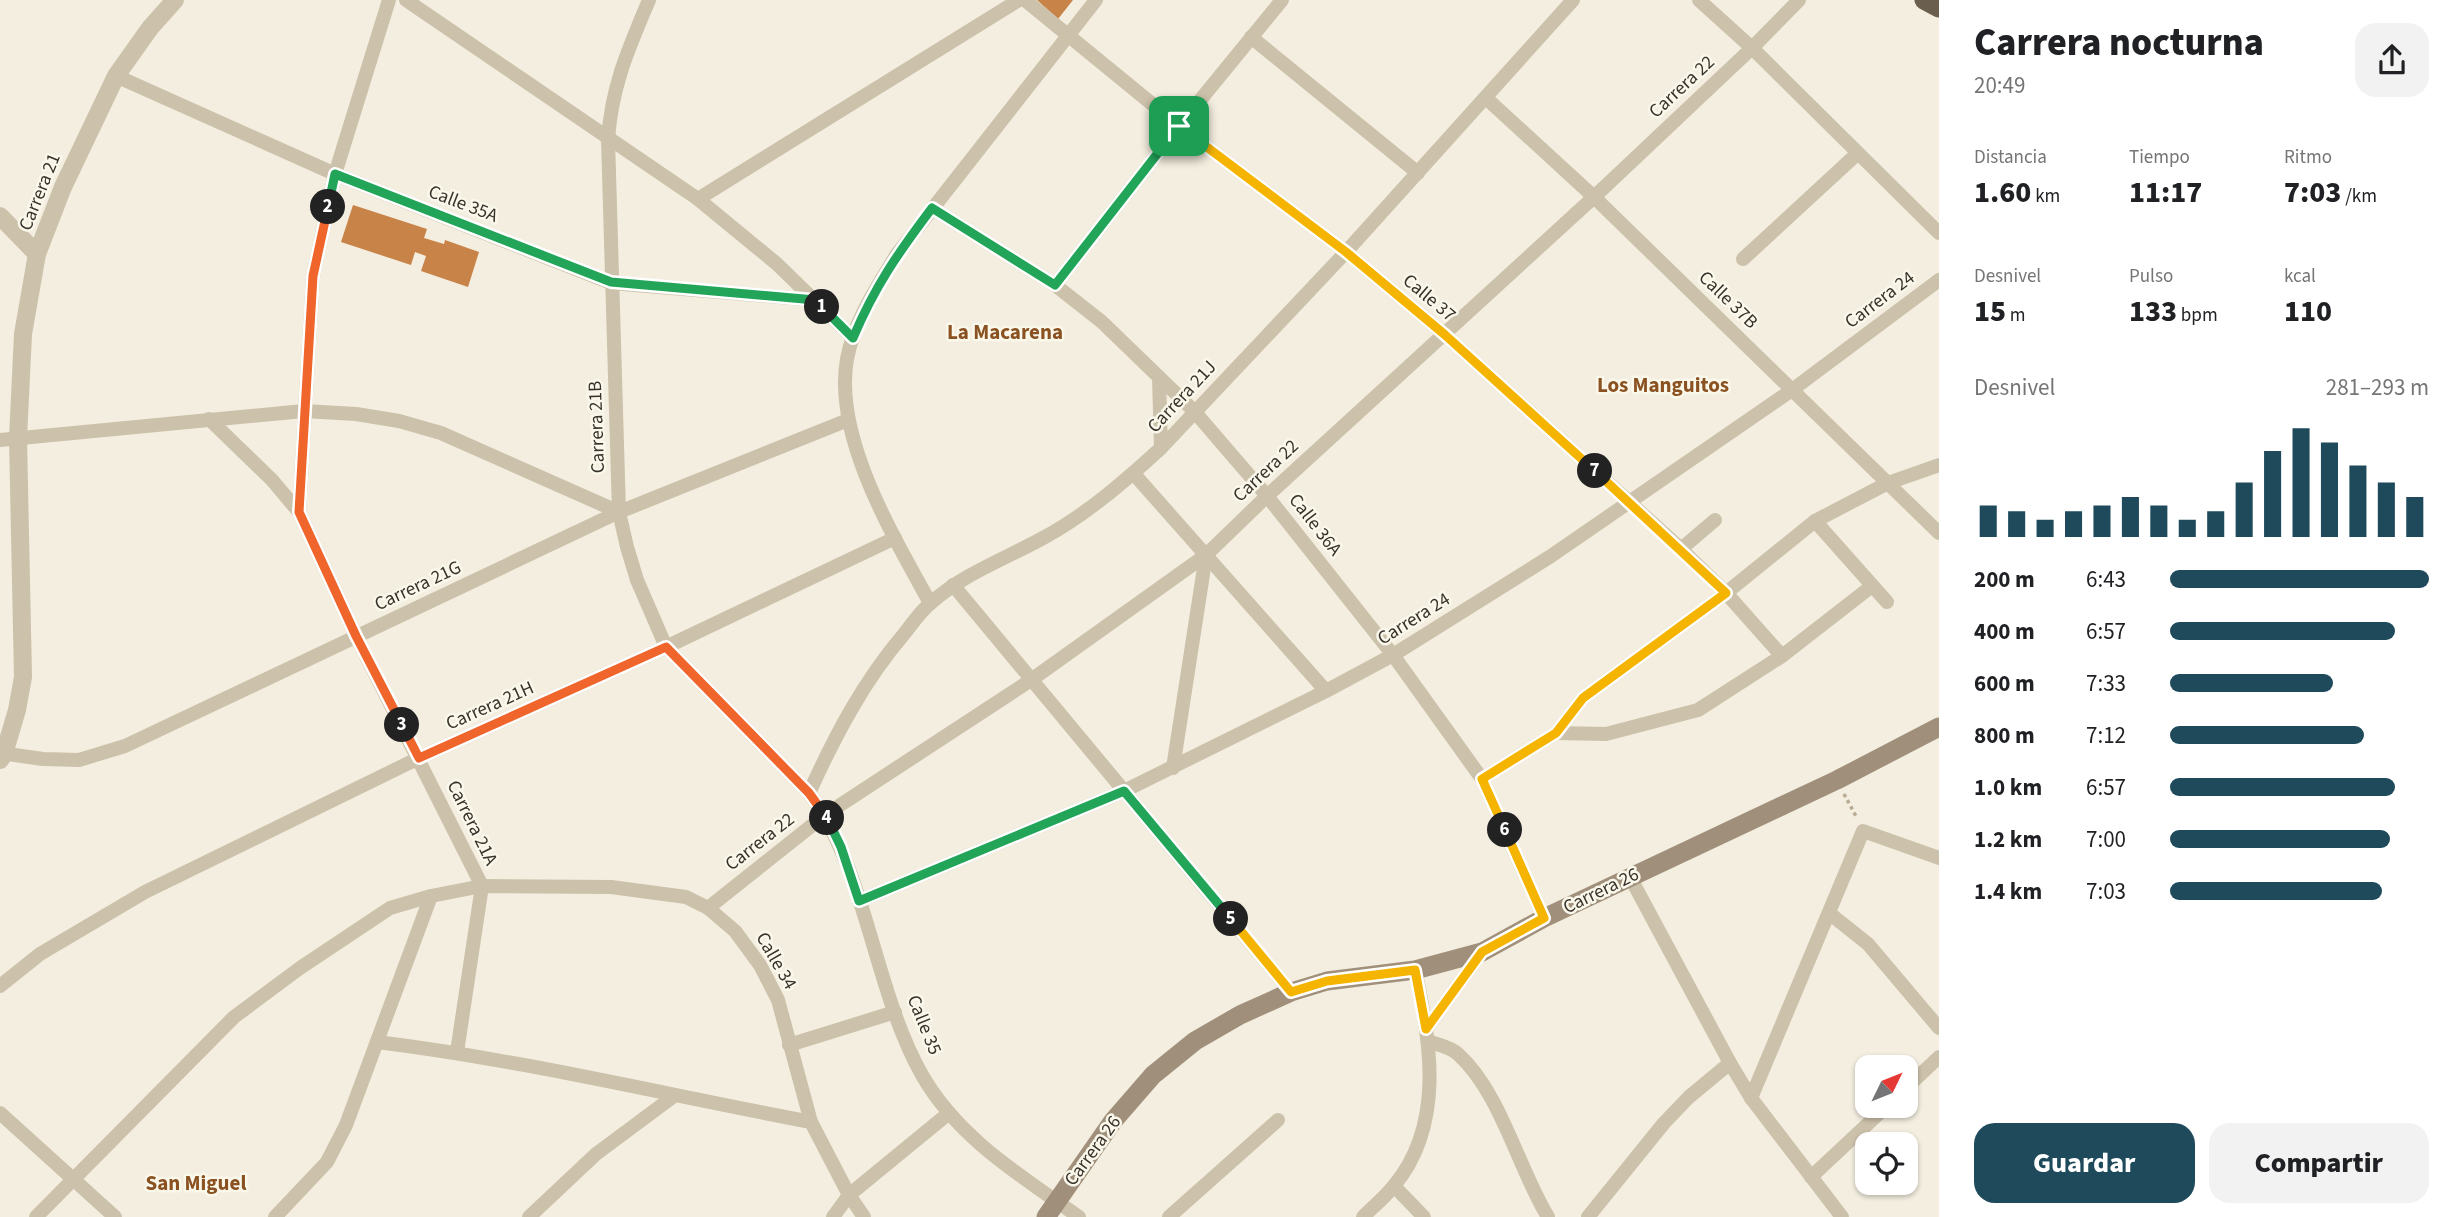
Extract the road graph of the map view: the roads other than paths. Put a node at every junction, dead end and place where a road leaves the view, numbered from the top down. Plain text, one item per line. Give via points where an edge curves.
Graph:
1 (175, 0) edge
2 (388, 0) edge
3 (406, 0) edge
4 (649, 0) edge
5 (1022, 0) edge
6 (1096, 0) edge
7 (1282, 0) edge
8 (1573, 0) edge
9 (1699, 0) edge
10 (1799, 0) edge
11 (1924, 0) edge
12 (1939, 8) edge
13 (1070, 36) junction
14 (1251, 37) junction
15 (1752, 48) junction
16 (116, 76) junction
17 (1486, 98) junction
18 (1179, 126) junction
19 (608, 139) junction
20 (1858, 153) junction
21 (1418, 173) junction
22 (335, 174) junction
23 (1594, 197) junction
24 (698, 199) junction
25 (932, 208) junction
26 (0, 216) edge
27 (1939, 233) edge
28 (1346, 252) junction
29 (37, 254) junction
30 (1743, 259) dead end
31 (1939, 280) edge
32 (611, 282) junction
33 (1055, 285) junction
34 (815, 300) junction
35 (1444, 334) junction
36 (853, 338) junction
37 (1159, 377) junction
38 (1792, 390) junction
39 (304, 411) junction
40 (1194, 411) junction
41 (209, 419) junction
42 (848, 419) junction
43 (9, 439) edge
44 (1161, 448) junction
45 (1939, 465) edge
46 (1134, 474) junction
47 (1888, 483) junction
48 (1267, 496) junction
49 (1630, 502) junction
50 (299, 512) junction
51 (619, 512) junction
52 (1715, 520) dead end
53 (1815, 521) junction
54 (1939, 533) edge
55 (894, 538) junction
56 (1681, 549) junction
57 (1206, 555) junction
58 (953, 586) junction
59 (1872, 586) junction
60 (1726, 593) junction
61 (1887, 602) dead end
62 (930, 603) junction
63 (356, 636) junction
64 (666, 647) junction
65 (1393, 655) junction
66 (1782, 656) junction
67 (1031, 680) junction
68 (1326, 691) junction
69 (1939, 727) edge
70 (1556, 733) junction
71 (1, 756) edge
72 (419, 758) junction
73 (1173, 768) junction
74 (1482, 779) junction
75 (1124, 791) junction
76 (809, 793) junction
77 (825, 815) junction
78 (1939, 858) edge
79 (1630, 877) junction
80 (482, 886) junction
81 (431, 896) junction
82 (859, 901) junction
83 (708, 908) junction
84 (1829, 913) junction
85 (1544, 918) junction
86 (1482, 952) junction
87 (1415, 970) junction
88 (0, 986) edge
89 (1291, 992) junction
90 (895, 1012) junction
91 (1939, 1028) edge
92 (1427, 1035) junction
93 (377, 1042) junction
94 (789, 1045) junction
95 (457, 1052) junction
96 (1939, 1057) edge
97 (1730, 1063) junction
98 (1918, 1077) edge
99 (674, 1096) junction
100 (1751, 1098) junction
101 (949, 1112) junction
102 (0, 1113) edge
103 (1874, 1118) edge
104 (1278, 1120) dead end
105 (811, 1122) junction
106 (1811, 1177) junction
107 (75, 1180) junction
108 (1394, 1186) junction
109 (849, 1195) junction
110 (1051, 1209) edge
111 (36, 1217) edge
112 (115, 1217) edge
113 (275, 1217) edge
114 (529, 1217) edge
115 (833, 1217) edge
116 (864, 1217) edge
117 (1079, 1217) edge
118 (1169, 1217) edge
119 (1363, 1217) edge
120 (1424, 1217) edge
121 (1548, 1217) edge
122 (1588, 1217) edge
123 (1842, 1217) edge

1 - 16 street, Carrera 21
2 - 22 street, Carrera 21A
3 - 19 street
4 - 19 street, Carrera 21B via 617,80
5 - 13 street, Calle 37
5 - 24 street
6 - 13 street
7 - 14 street
8 - 17 street, Carrera 21J
9 - 15 street
10 - 15 street, Carrera 22
11 - 12 highway
13 - 18 street, Calle 37
13 - 25 street
14 - 18 street
14 - 21 street
15 - 20 street
15 - 23 street, Carrera 22
16 - 22 street, Calle 35A
16 - 29 street, Carrera 21
17 - 21 street, Carrera 21J
17 - 23 street, Calle 37B
18 - 28 street, Calle 37
18 - 33 street
19 - 24 street
19 - 32 street, Carrera 21B
20 - 27 street
20 - 30 street
21 - 28 street, Carrera 21J
22 - 32 street, Calle 35A
22 - 39 street, Carrera 21A via 313,276
23 - 35 street, Carrera 22
23 - 38 street, Calle 37B
24 - 34 street
25 - 33 street, Calle 36A
25 - 36 street via 877,286
26 - 29 street
28 - 35 street, Calle 37
28 - 40 street, Carrera 21J
29 - 43 street, Carrera 21
31 - 38 street, Carrera 24
32 - 34 street, Calle 35A
32 - 51 street, Carrera 21B
33 - 37 street, Calle 36A
34 - 36 street
35 - 48 street, Carrera 22
35 - 49 street, Calle 37
36 - 42 street via 846,374
37 - 40 street, Calle 36A
37 - 44 street
38 - 47 street, Calle 37B
38 - 49 street, Carrera 24
39 - 41 street
39 - 50 street, Carrera 21A
39 - 51 street via 356,414 442,433
40 - 44 street, Carrera 21J
40 - 48 street, Calle 36A
41 - 43 street
41 - 50 street, Carrera 21A
42 - 51 street, Carrera 21G
42 - 55 street
43 - 71 street, Carrera 21 via 23,677 18,710
44 - 46 street, Carrera 21J
45 - 47 street
46 - 57 street
46 - 58 street, Carrera 21J via 1043,538
47 - 53 street
47 - 54 street, Calle 37B
48 - 57 street, Carrera 22
48 - 65 street, Calle 36A
49 - 56 street, Calle 37
49 - 65 street, Carrera 24
50 - 63 street, Carrera 21A
51 - 63 street, Carrera 21G
51 - 64 street, Carrera 21B via 637,580
52 - 56 street
53 - 59 street
53 - 60 street
55 - 62 street
55 - 64 street, Carrera 21H
56 - 60 street, Calle 37
57 - 67 street, Carrera 22
57 - 68 street
57 - 73 street
58 - 62 street, Carrera 21J
58 - 67 street
59 - 61 street
59 - 66 street
60 - 66 street, Calle 37
60 - 70 street via 1583,698
62 - 76 street, Carrera 21J via 858,695
63 - 71 street, Carrera 21G via 125,746 79,760
63 - 72 street, Carrera 21A
64 - 72 street, Carrera 21H
64 - 76 street, Carrera 21B
65 - 68 street, Carrera 24
65 - 74 street, Calle 36A
66 - 70 street via 1698,710 1606,734
67 - 75 street
67 - 77 street, Carrera 22
68 - 73 street, Carrera 24
69 - 79 main road, Carrera 26
70 - 74 street
72 - 80 street, Carrera 21A
72 - 88 street, Carrera 21H via 145,892 40,954
73 - 75 street, Carrera 24
74 - 85 street, Calle 36A
75 - 82 street, Carrera 24
75 - 89 street
76 - 77 street, Calle 35
77 - 82 street, Calle 35
77 - 83 street, Carrera 22
78 - 84 street via 1863,831
79 - 85 main road, Carrera 26
79 - 97 street
80 - 81 street
80 - 83 street, Calle 34 via 611,887 686,897
80 - 95 street, Carrera 21A
81 - 93 street
81 - 107 street via 390,908 233,1017
82 - 90 street, Calle 35
83 - 94 street, Calle 34 via 736,931 760,965 778,1000
84 - 91 street via 1868,944
84 - 100 street
85 - 86 main road, Carrera 26
86 - 87 main road, Carrera 26
86 - 92 street
87 - 89 main road, Carrera 26 via 1327,981
87 - 92 street
89 - 110 main road, Carrera 26 via 1195,1041 1153,1075 1113,1121
90 - 94 street
90 - 101 street, Calle 35 via 923,1077
92 - 108 street via 1429,1107 1423,1135
92 - 121 street via 1456,1051 1485,1088
93 - 95 street
93 - 113 street via 327,1162
94 - 105 street, Calle 34
95 - 99 street
96 - 98 street
97 - 100 street
97 - 122 street via 1664,1123
99 - 105 street
99 - 114 street via 596,1154
100 - 106 street
101 - 109 street
101 - 110 street, Calle 35
102 - 107 street
103 - 106 street
104 - 118 street
105 - 109 street, Calle 34
106 - 123 street
107 - 111 street
107 - 112 street
108 - 119 street
108 - 120 street
109 - 115 street
109 - 116 street, Calle 34
110 - 117 street, Calle 35

